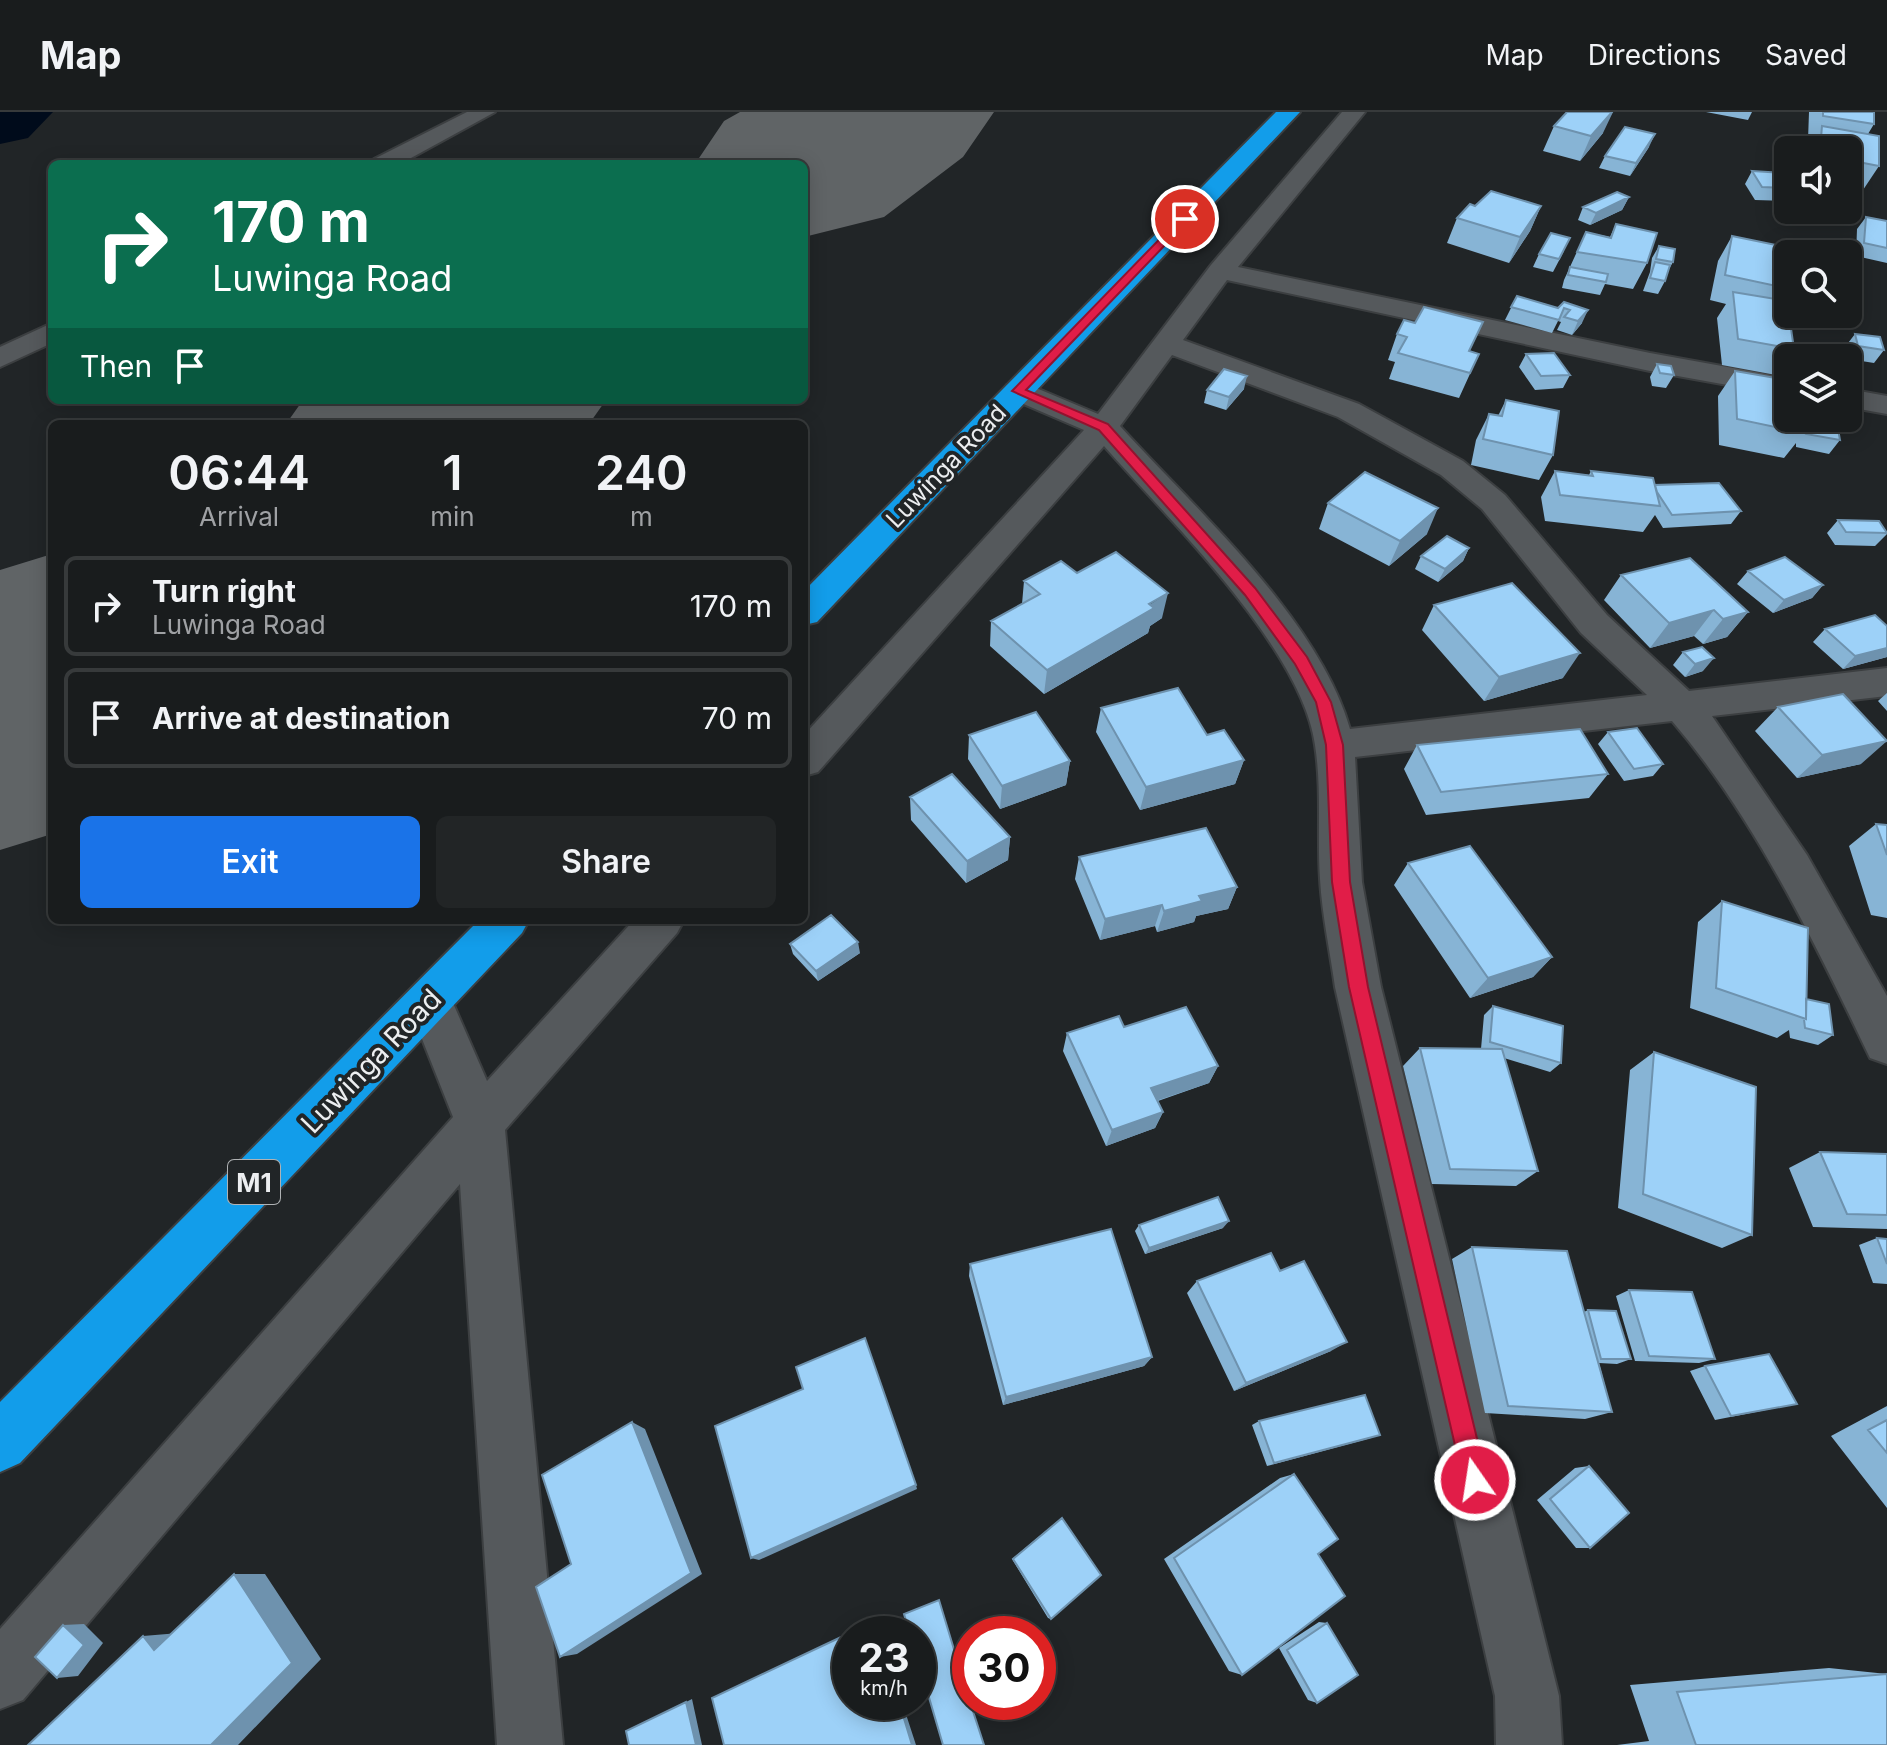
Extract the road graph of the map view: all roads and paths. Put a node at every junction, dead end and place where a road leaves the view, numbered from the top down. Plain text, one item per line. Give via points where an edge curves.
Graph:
1 (484, 112) edge
2 (1289, 112) edge
3 (1354, 112) edge
4 (390, 160) edge
5 (1220, 271) junction
6 (48, 334) edge
7 (1163, 343) junction
8 (0, 358) edge
9 (1774, 384) edge
10 (1018, 391) junction
11 (1862, 401) edge
12 (1887, 405) edge
13 (1104, 427) junction
14 (808, 609) edge
15 (1887, 682) edge
16 (1683, 708) junction
17 (1335, 745) junction
18 (808, 757) edge
19 (503, 924) edge
20 (658, 924) edge
21 (430, 1001) junction
22 (1887, 1043) edge
23 (480, 1123) junction
24 (0, 1443) edge
25 (0, 1677) edge
26 (530, 1745) edge
27 (1529, 1745) edge

1 - 4 street
2 - 10 highway, Luwinga Road
3 - 5 street
5 - 7 street
5 - 9 street
6 - 8 street
7 - 13 street
7 - 16 street via 1281,382 1453,468 1492,497 1596,625
10 - 13 street
10 - 14 highway, Luwinga Road
11 - 12 street
13 - 17 street via 1250,591 1302,661 1323,702
13 - 18 street
15 - 16 street
16 - 17 street
16 - 22 street via 1791,863
17 - 27 street via 1341,882 1358,987 1527,1696
19 - 21 highway, Luwinga Road / M1
20 - 23 street
21 - 23 street
21 - 24 highway, Luwinga Road / M1
23 - 25 street
23 - 26 street

